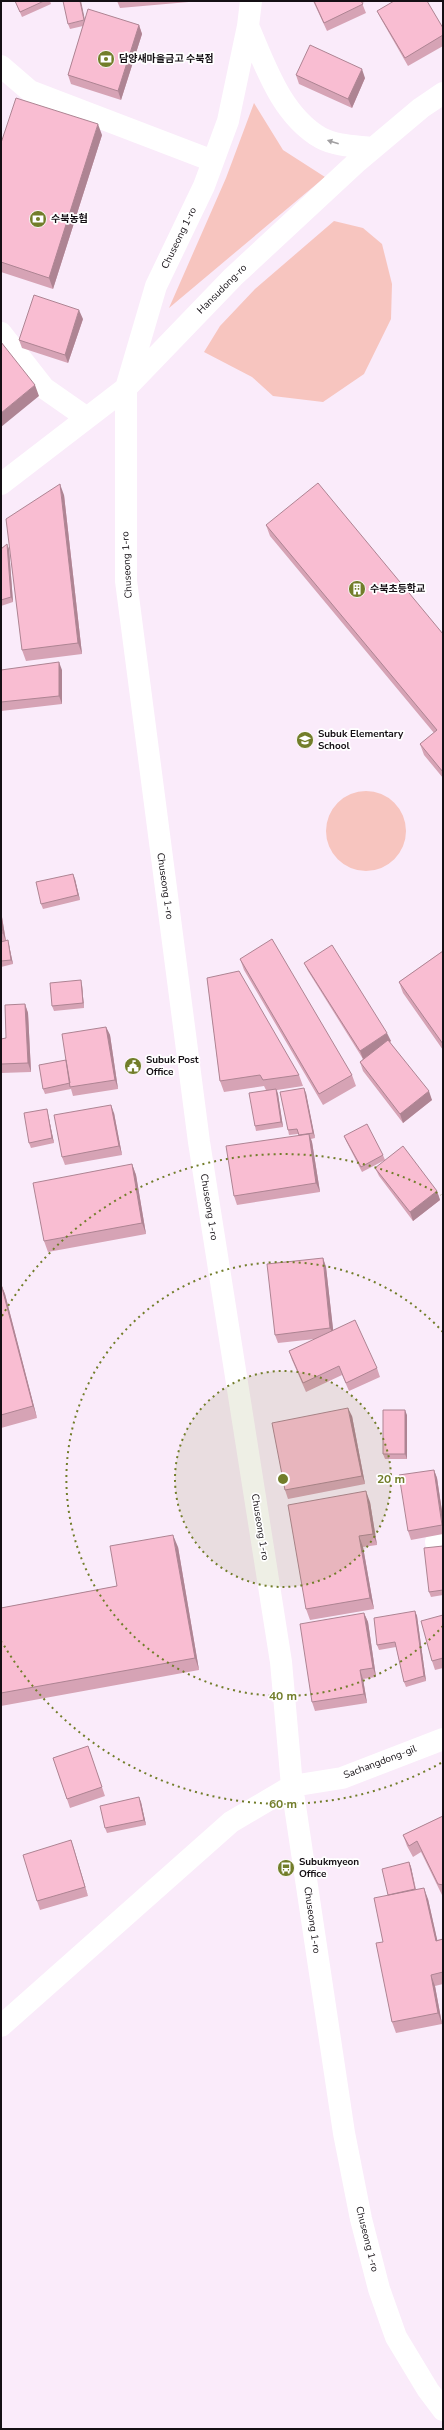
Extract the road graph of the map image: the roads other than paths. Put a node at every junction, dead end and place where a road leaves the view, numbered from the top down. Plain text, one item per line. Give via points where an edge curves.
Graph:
1 (251, 1) edge
2 (248, 26) junction
3 (1, 66) edge
4 (443, 93) edge
5 (372, 148) junction
6 (213, 161) junction
7 (1, 333) edge
8 (126, 388) junction
9 (88, 418) junction
10 (1, 484) edge
11 (443, 1739) edge
12 (292, 1786) junction
13 (1, 2026) edge
14 (443, 2410) edge

1 - 2 street, Chuseong 1-ro
5 -> 2 street via 342,145 321,138 296,119 266,67
2 - 6 street, Chuseong 1-ro via 228,121
3 - 6 street via 30,91
4 - 5 street, Hansudong-ro
5 - 8 street, Hansudong-ro via 233,277
6 - 8 street, Chuseong 1-ro via 204,186 156,286
7 - 9 street via 44,388
8 - 9 street, Hansudong-ro
8 - 12 street, Chuseong 1-ro via 126,581 199,1142 281,1662
9 - 10 street, Hansudong-ro
11 - 12 street, Sachangdong-gil via 342,1778
12 - 13 street via 231,1822
12 - 14 street, Chuseong 1-ro via 344,2133 361,2219 396,2337

